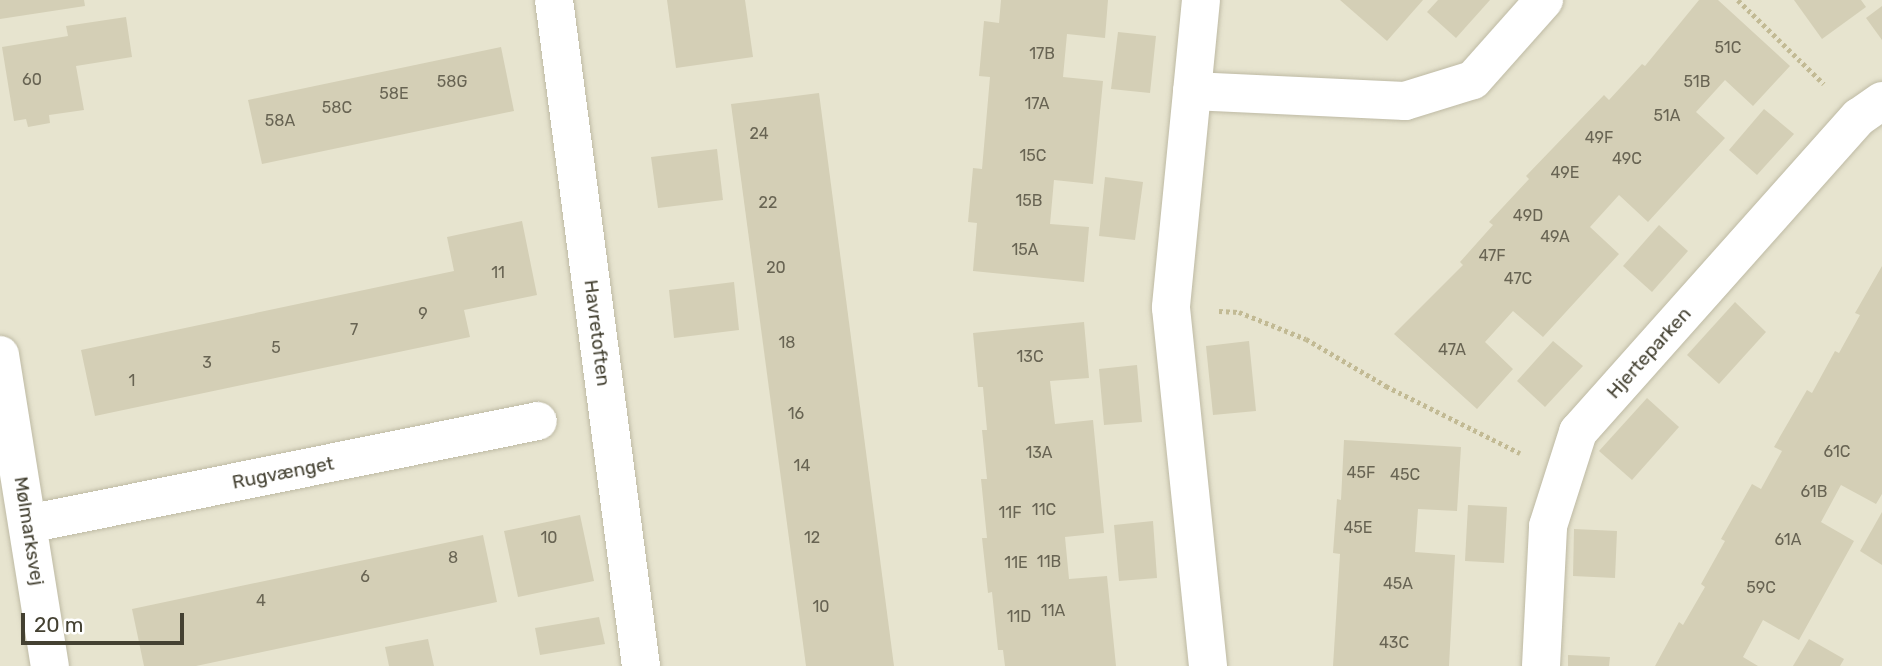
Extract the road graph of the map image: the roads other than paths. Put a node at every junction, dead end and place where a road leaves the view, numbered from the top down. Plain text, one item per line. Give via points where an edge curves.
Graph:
1 (554, 0) edge
2 (1201, 0) edge
3 (1544, 0) edge
4 (1192, 91) junction
5 (1870, 109) edge
6 (0, 355) edge
7 (538, 421) dead end
8 (28, 524) junction
9 (50, 666) edge
10 (641, 666) edge
11 (1208, 666) edge
12 (1541, 666) edge

1 - 10 street, Havretoften
2 - 4 street
3 - 4 street via 1473,80 1405,101
4 - 11 street via 1171,307
5 - 12 street, Hjerteparken via 1578,432 1548,526
6 - 8 street, Mølmarksvej
7 - 8 street, Rugvænget
8 - 9 street, Mølmarksvej

